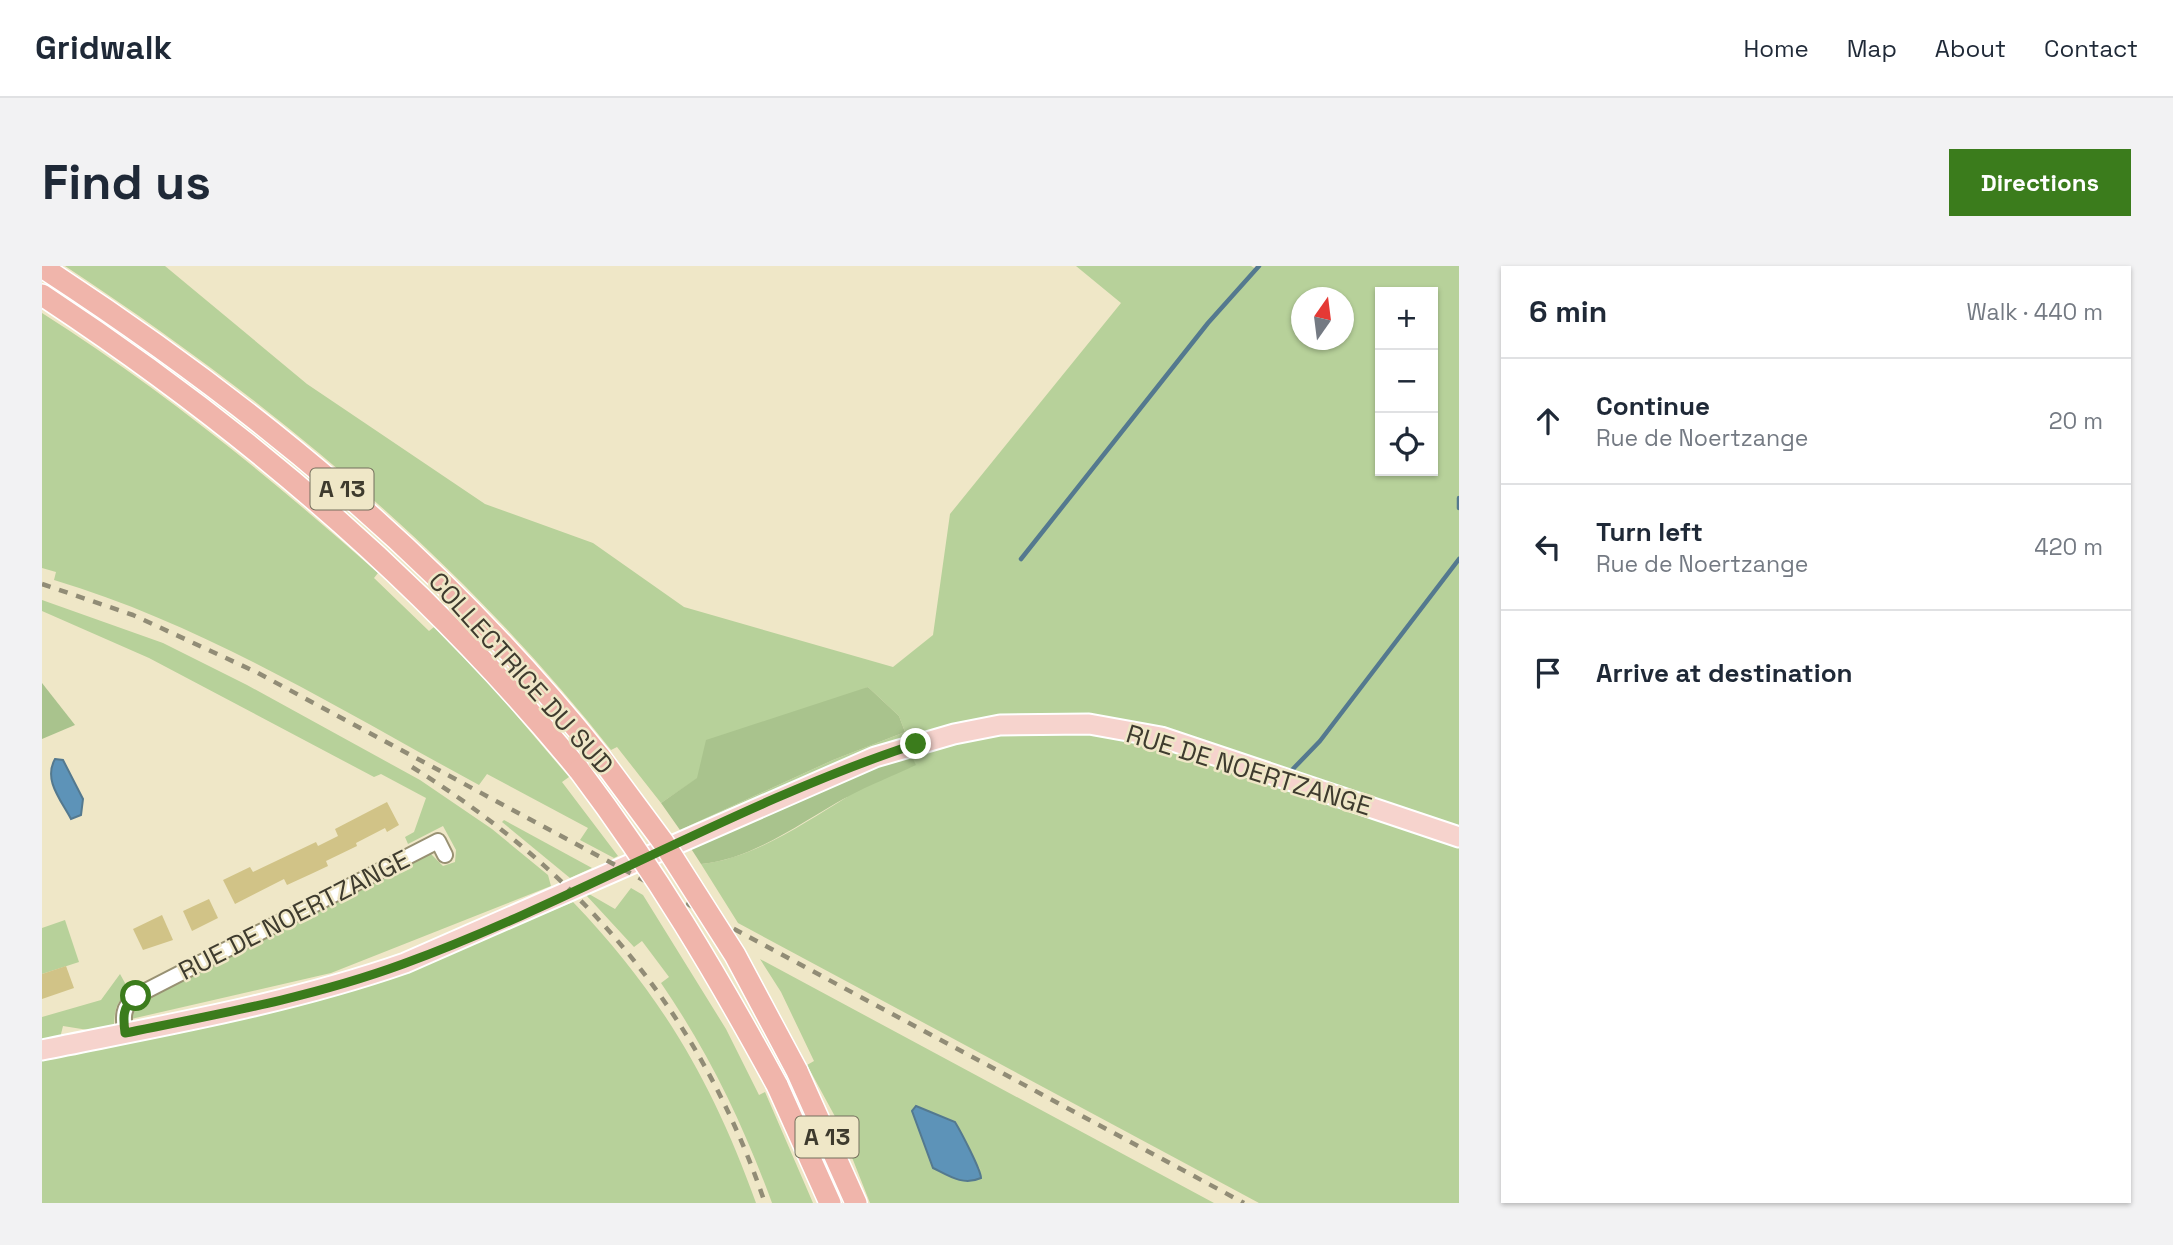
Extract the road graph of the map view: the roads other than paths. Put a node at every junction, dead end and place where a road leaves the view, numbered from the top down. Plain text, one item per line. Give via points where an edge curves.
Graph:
1 (42, 267) edge
2 (42, 295) edge
3 (1459, 836) edge
4 (445, 855) dead end
5 (125, 1033) junction
6 (42, 1050) edge
7 (830, 1203) edge
8 (856, 1203) edge

1 - 8 highway, COLLECTRICE DU SUD / A 13, bridge via 202,376 318,467 430,570 522,665 600,757 663,842 735,956 797,1072
2 - 7 highway, COLLECTRICE DU SUD / A 13, bridge via 191,399 300,485 414,588 502,680 640,851 706,956 777,1084
3 - 5 main road, RUE DE NOERTZANGE via 1161,737 1089,724 1000,725 875,757 405,963 334,988
4 - 5 street, RUE DE NOERTZANGE via 438,841 136,996 123,1014
5 - 6 main road, RUE DE NOERTZANGE

